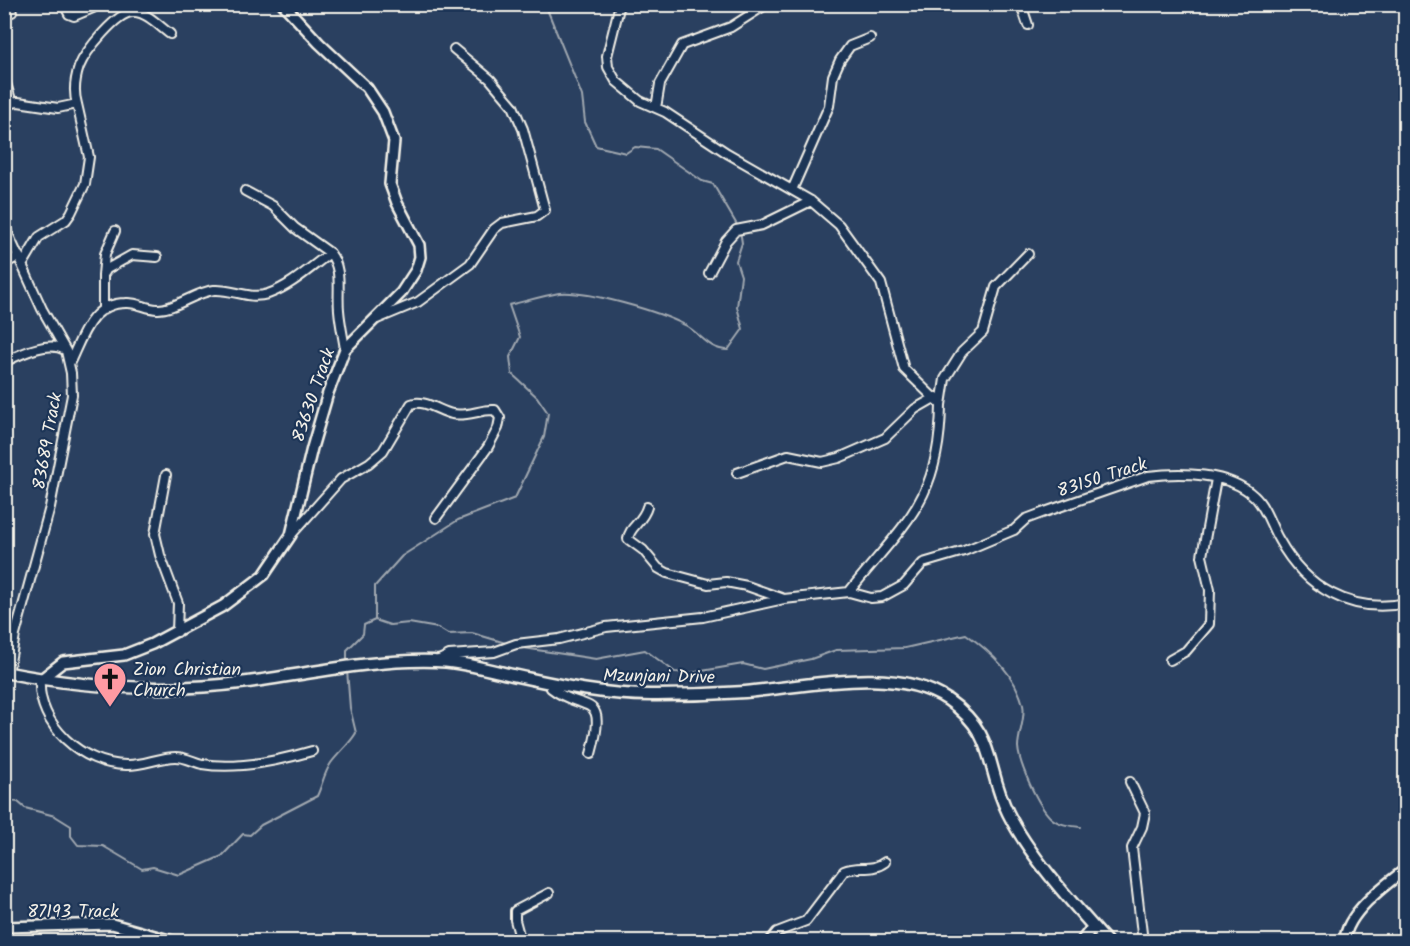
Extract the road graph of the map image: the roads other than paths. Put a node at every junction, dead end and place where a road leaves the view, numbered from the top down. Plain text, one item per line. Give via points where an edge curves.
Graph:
1 (64, 4) edge
2 (283, 4) edge
3 (620, 4) edge
4 (767, 4) edge
5 (1021, 4) edge
6 (93, 8) dead end
7 (1028, 25) dead end
8 (170, 34) dead end
9 (870, 38) dead end
10 (454, 49) dead end
11 (4, 77) edge
12 (12, 103) junction
13 (77, 104) junction
14 (656, 108) junction
15 (4, 110) edge
16 (792, 190) junction
17 (245, 191) dead end
18 (811, 201) junction
19 (4, 225) edge
20 (115, 231) dead end
21 (330, 253) junction
22 (1028, 254) dead end
23 (157, 257) dead end
24 (21, 260) junction
25 (4, 264) edge
26 (709, 273) dead end
27 (103, 275) junction
28 (103, 310) junction
29 (377, 319) junction
30 (345, 349) junction
31 (66, 351) junction
32 (4, 362) edge
33 (70, 362) junction
34 (936, 397) junction
35 (941, 405) junction
36 (737, 472) dead end
37 (166, 475) dead end
38 (1216, 479) junction
39 (647, 507) dead end
40 (436, 518) dead end
41 (291, 535) junction
42 (849, 592) junction
43 (784, 599) junction
44 (1406, 603) edge
45 (177, 632) junction
46 (439, 660) junction
47 (1170, 660) dead end
48 (6, 672) edge
49 (40, 680) junction
50 (551, 683) junction
51 (312, 751) dead end
52 (591, 754) dead end
53 (1130, 782) dead end
54 (885, 862) dead end
55 (1406, 869) edge
56 (549, 892) dead end
57 (1093, 926) junction
58 (4, 927) edge
59 (176, 942) edge
60 (521, 942) edge
61 (769, 942) edge
62 (1081, 942) edge
63 (1107, 942) edge
64 (1143, 942) edge
65 (1345, 942) edge

1 - 6 street via 74,16
2 - 29 street, 83630 Track via 367,88 391,128 394,141 390,184 415,234 420,257 411,280
3 - 14 street via 609,43 608,67 625,90
4 - 14 street via 732,27 682,45 660,84
5 - 7 street
8 - 13 street via 137,12 118,18 81,63 74,87
9 - 16 street via 850,46 840,60 833,76 829,106
10 - 29 street via 490,79 513,106 545,210 537,216 502,223 470,264 418,302
11 - 12 street
12 - 13 street via 58,108
12 - 15 street
13 - 24 street via 89,157 85,184 66,220 39,237
14 - 16 street
16 - 18 street
17 - 21 street via 273,206
18 - 26 street via 762,225 740,228 726,240
18 - 34 street via 845,233 875,273 885,294 904,369
19 - 24 street, 83689 Track
20 - 27 street via 105,254
21 - 28 street via 293,282 258,296 215,290 158,310 123,302
21 - 30 street via 339,276
22 - 35 street via 996,287 983,332 962,352 945,379
23 - 27 street via 127,256
24 - 25 street
24 - 31 street, 83689 Track
27 - 28 street
28 - 33 street via 79,336
29 - 30 street, 83630 Track
30 - 41 street, 83630 Track via 312,448
31 - 32 street via 45,347
31 - 33 street, 83689 Track
33 - 48 street, 83689 Track via 72,395 50,507
34 - 35 street
34 - 36 street via 915,409 885,438 839,458 822,462 788,455
35 - 42 street via 936,460 922,500 911,519
37 - 45 street via 155,534 178,603
38 - 42 street, 83150 Track via 1148,476 1026,519 1014,530 964,551 930,560 892,594 871,598
38 - 44 street, 83150 Track via 1254,496 1281,544 1326,593 1365,604
38 - 47 street via 1202,556 1210,590 1209,624 1186,651
39 - 43 street via 644,519 629,532 628,539 658,568 685,579 747,586
40 - 41 street via 494,436 500,418 495,410 458,415 420,402 411,404 382,451 341,479
41 - 45 street, 83630 Track via 272,565 254,583
42 - 43 street, 83150 Track
43 - 46 street, 83150 Track via 703,617 606,627
45 - 49 street, 83630 Track via 124,655 63,662
46 - 49 main road, Mzunjani Drive via 339,668 214,685 91,686
46 - 50 main road, Mzunjani Drive
48 - 49 main road, Mzunjani Drive
49 - 51 street via 47,713 55,727 82,752 99,761 130,766 177,757 202,764 249,764
50 - 52 street via 558,694 592,708 598,726
50 - 57 main road, Mzunjani Drive via 615,695 743,692 839,682 882,681 920,686 945,698 976,726 987,744 1001,796 1024,840
53 - 64 street via 1145,813 1132,848
54 - 61 street via 873,868 844,871 806,921 777,932
55 - 65 street via 1353,916
56 - 60 street via 515,911
57 - 62 street
57 - 63 main road, Mzunjani Drive
58 - 59 street, 87193 Track via 111,924

